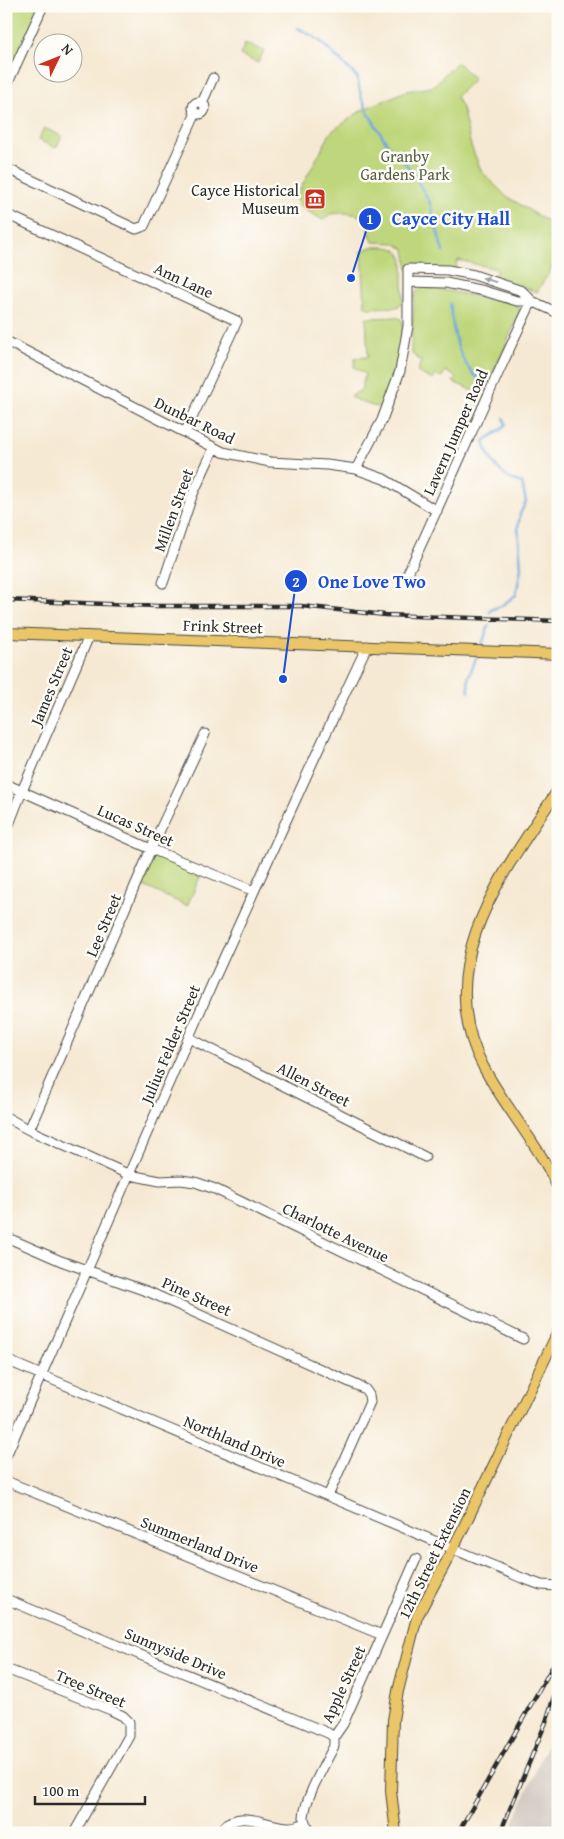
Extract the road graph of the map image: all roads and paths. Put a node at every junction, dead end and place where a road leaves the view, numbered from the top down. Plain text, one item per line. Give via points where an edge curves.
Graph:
1 (43, 6) edge
2 (213, 78) dead end
3 (6, 87) edge
4 (6, 168) edge
5 (6, 214) edge
6 (408, 282) junction
7 (532, 301) junction
8 (558, 313) edge
9 (6, 341) edge
10 (185, 433) junction
11 (214, 448) junction
12 (356, 469) junction
13 (437, 512) junction
14 (407, 575) dead end
15 (163, 583) dead end
16 (6, 633) edge
17 (89, 636) junction
18 (367, 646) junction
19 (558, 654) edge
20 (205, 734) dead end
21 (6, 784) edge
22 (558, 790) edge
23 (22, 791) junction
24 (6, 832) edge
25 (152, 849) junction
26 (254, 891) junction
27 (189, 1038) junction
28 (6, 1118) edge
29 (29, 1130) junction
30 (425, 1158) dead end
31 (130, 1175) junction
32 (558, 1188) edge
33 (6, 1237) edge
34 (88, 1270) junction
35 (558, 1332) edge
36 (523, 1339) dead end
37 (6, 1360) edge
38 (42, 1376) junction
39 (6, 1456) edge
40 (6, 1481) edge
41 (328, 1496) junction
42 (453, 1549) junction
43 (416, 1559) dead end
44 (556, 1586) edge
45 (6, 1599) edge
46 (382, 1636) junction
47 (6, 1669) edge
48 (334, 1737) junction
49 (305, 1823) junction
50 (74, 1833) edge
51 (220, 1833) edge
52 (314, 1833) edge
53 (396, 1833) edge

1 - 3 street
2 - 4 street via 202,103 204,111 196,113 144,226 136,229
5 - 10 street, Ann Lane via 237,321
6 - 7 street via 446,283 517,301
7 -> 6 street via 522,291 448,270 408,269
6 - 12 street via 408,326 400,371 382,420
7 - 8 street
7 - 13 street, Lavern Jumper Road
9 - 10 street, Dunbar Road
10 - 11 street, Dunbar Road
11 - 12 street, Dunbar Road via 231,455 270,462 327,464
11 - 15 street, Millen Street via 189,504
12 - 13 street, Dunbar Road via 384,480
13 - 14 street, Lavern Jumper Road
16 - 17 main road, Frink Street
17 - 18 main road, Frink Street
17 - 23 street, James Street
18 - 19 main road, Frink Street
18 - 26 street, Julius Felder Street
20 - 25 street, Lee Street
21 - 23 street, Lucas Street
22 - 32 main road via 482,912 469,955 464,995 472,1039 483,1066
23 - 24 street, James Street
23 - 25 street, Lucas Street
25 - 26 street, Lucas Street
25 - 29 street, Lee Street
26 - 27 street, Julius Felder Street
27 - 30 street, Allen Street
27 - 31 street, Julius Felder Street
28 - 29 street, Charlotte Avenue
29 - 31 street, Charlotte Avenue
31 - 34 street, Julius Felder Street
31 - 36 street, Charlotte Avenue via 208,1186
33 - 34 street, Pine Street
34 - 38 street, Julius Felder Street
34 - 41 street, Pine Street via 149,1292 365,1389 370,1402
35 - 42 main road, 12th Street Extension
37 - 38 street, Northland Drive
38 - 39 street, Julius Felder Street
38 - 41 street, Northland Drive
40 - 46 street, Summerland Drive
41 - 42 street, Northland Drive
42 - 44 street, Northland Drive via 541,1585
42 - 53 main road, 12th Street Extension via 417,1617 398,1691 393,1720 391,1791
43 - 46 street, Apple Street
45 - 48 street, Sunnyside Drive
46 - 48 street, Apple Street via 343,1724
47 - 50 street, Tree Street via 110,1710 129,1722 129,1736
48 - 49 street, Apple Street via 334,1746 308,1802
49 - 51 street via 287,1828 244,1818 230,1822
49 - 52 street

